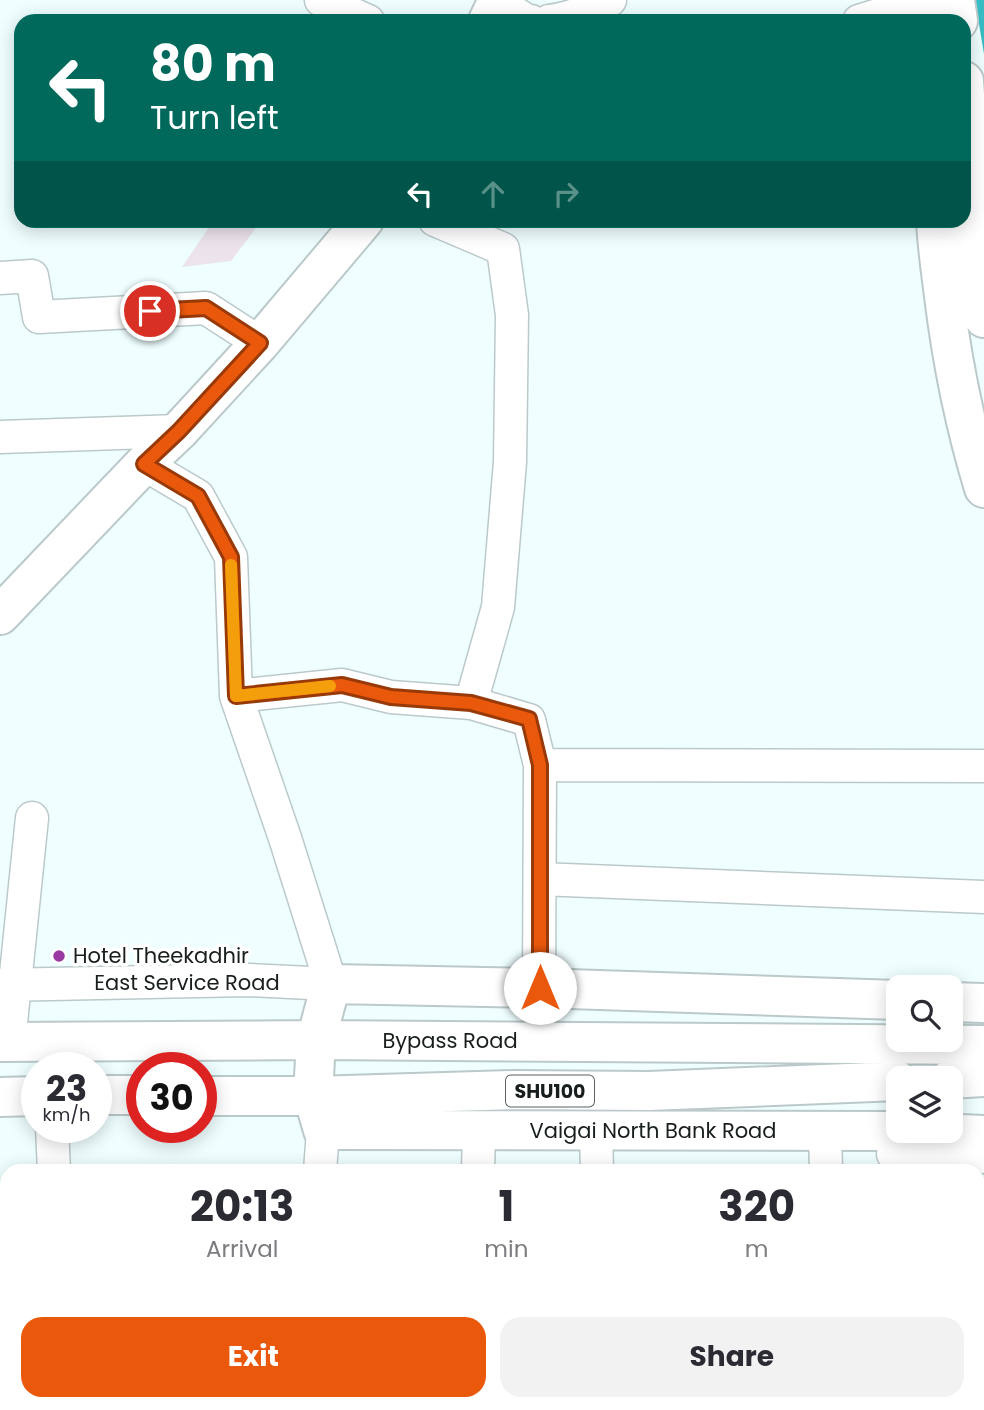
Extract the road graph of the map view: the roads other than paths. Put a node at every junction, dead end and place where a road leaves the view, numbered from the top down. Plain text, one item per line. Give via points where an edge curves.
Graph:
1 (321, 0) edge
2 (610, 0) edge
3 (928, 6) edge
4 (352, 14) edge
5 (576, 14) edge
6 (891, 14) edge
7 (944, 14) edge
8 (971, 180) edge
9 (357, 228) edge
10 (454, 228) edge
11 (936, 228) edge
12 (0, 278) edge
13 (984, 318) edge
14 (260, 343) junction
15 (179, 431) junction
16 (0, 437) edge
17 (144, 464) junction
18 (984, 488) edge
19 (0, 615) edge
20 (236, 696) junction
21 (471, 703) junction
22 (540, 765) junction
23 (984, 766) edge
24 (33, 818) dead end
25 (540, 879) junction
26 (984, 897) edge
27 (331, 984) junction
28 (7, 985) edge
29 (540, 988) junction
30 (886, 1000) edge
31 (963, 1002) edge
32 (984, 1003) edge
33 (316, 1040) junction
34 (4, 1042) edge
35 (984, 1045) edge
36 (984, 1077) edge
37 (963, 1078) edge
38 (886, 1081) edge
39 (21, 1096) edge
40 (0, 1097) edge
41 (217, 1098) edge
42 (318, 1113) junction
43 (480, 1130) junction
44 (596, 1131) junction
45 (825, 1131) junction
46 (984, 1135) edge
47 (53, 1143) edge
48 (893, 1152) edge
49 (984, 1157) edge
50 (54, 1164) edge
51 (320, 1164) edge
52 (478, 1164) edge
53 (597, 1164) edge
54 (826, 1164) edge

1 - 4 street
2 - 5 street
3 - 6 street
3 - 7 main road
8 - 13 main road
9 - 14 main road
10 - 21 street via 503,249 512,315 510,462 498,607
11 - 18 main road via 955,366
12 - 14 street via 32,276 39,317 206,308
14 - 15 main road
15 - 16 street
15 - 17 main road
17 - 19 main road
17 - 20 street via 198,496 231,557
20 - 21 street via 342,685 391,697
20 - 27 street
21 - 22 street via 529,719
22 - 23 street
22 - 25 street
24 - 28 street
25 - 26 street
25 - 29 street
27 - 28 street, East Service Road via 248,980
27 - 29 main road
27 - 33 main road
28 - 34 street
29 - 30 main road
31 - 32 main road
33 - 34 main road, Bypass Road
33 - 35 main road, Bypass Road
33 - 42 main road
36 - 37 main road
38 - 42 main road, SHU100 via 649,1091 513,1090
39 - 40 main road
41 - 42 main road, SHU100
42 - 43 main road, Vaigai North Bank Road
42 - 51 street
43 - 44 main road, Vaigai North Bank Road
43 - 52 street
44 - 45 main road, Vaigai North Bank Road
44 - 53 street
45 - 48 main road, Vaigai North Bank Road
45 - 54 street
46 - 48 main road, Vaigai North Bank Road
47 - 50 street
48 - 49 street

